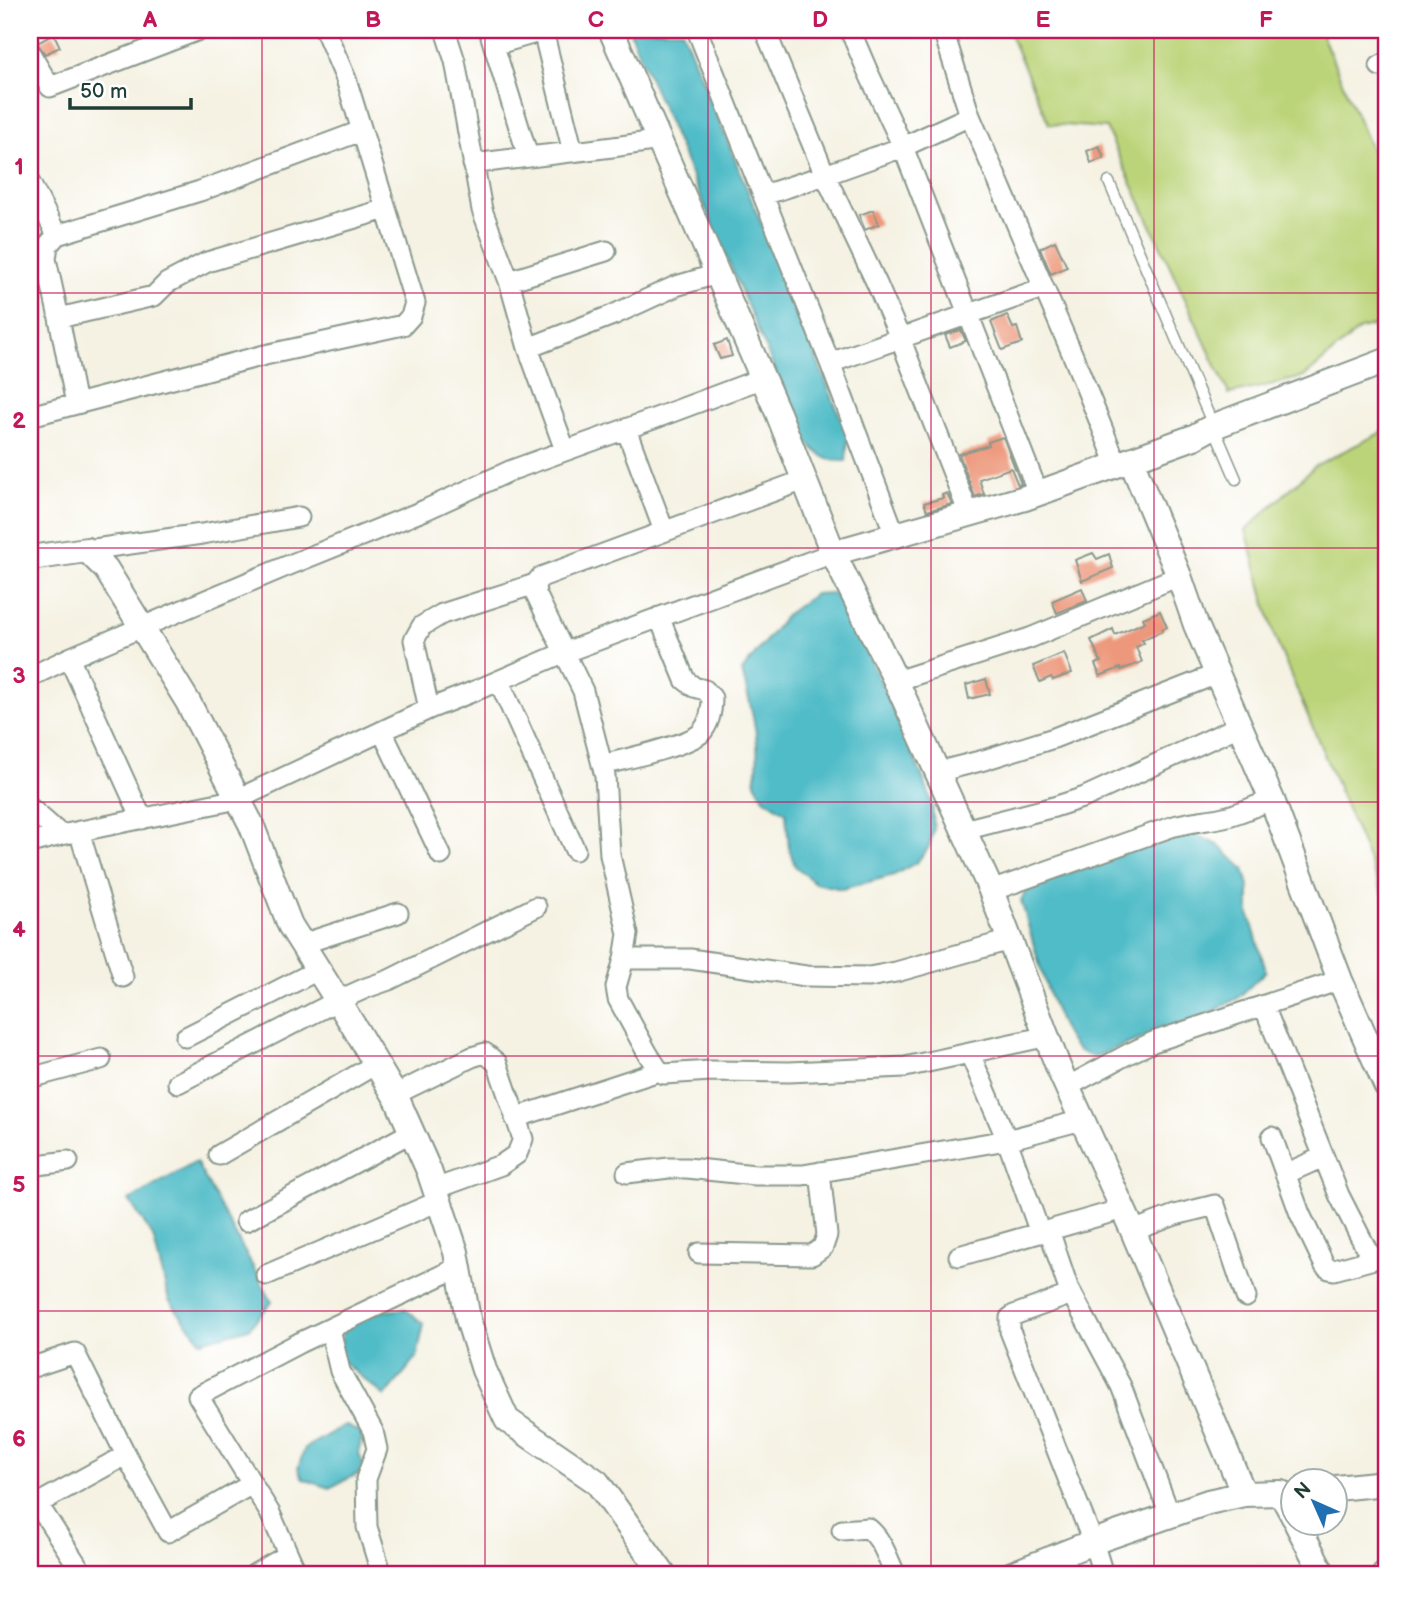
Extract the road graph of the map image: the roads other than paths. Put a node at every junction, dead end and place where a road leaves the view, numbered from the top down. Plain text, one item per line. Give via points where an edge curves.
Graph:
1 (199, 30) edge
2 (325, 30) edge
3 (445, 30) edge
4 (544, 30) edge
5 (611, 30) edge
6 (697, 30) edge
7 (765, 30) edge
8 (850, 30) edge
9 (943, 30) edge
10 (492, 37) edge
11 (30, 54) edge
12 (970, 116) junction
13 (361, 131) junction
14 (659, 140) junction
15 (903, 147) junction
16 (573, 152) junction
17 (528, 156) junction
18 (473, 164) junction
19 (825, 176) junction
20 (1109, 182) dead end
21 (30, 183) edge
22 (764, 195) junction
23 (386, 209) junction
24 (57, 235) junction
25 (606, 251) dead end
26 (38, 263) edge
27 (718, 274) junction
28 (509, 281) junction
29 (1043, 288) junction
30 (968, 315) junction
31 (59, 318) junction
32 (901, 338) junction
33 (528, 348) junction
34 (1386, 361) edge
35 (830, 362) junction
36 (763, 378) junction
37 (76, 404) junction
38 (30, 416) edge
39 (1212, 427) junction
40 (625, 429) junction
41 (565, 450) junction
42 (1124, 462) junction
43 (1236, 479) dead end
44 (804, 480) junction
45 (1038, 493) junction
46 (969, 514) junction
47 (299, 517) dead end
48 (664, 531) junction
49 (895, 535) junction
50 (87, 550) junction
51 (833, 553) junction
52 (30, 558) edge
53 (1179, 576) junction
54 (535, 584) junction
55 (659, 617) junction
56 (142, 628) junction
57 (564, 653) junction
58 (69, 658) junction
59 (1217, 674) junction
60 (30, 677) edge
61 (499, 681) junction
62 (896, 681) junction
63 (429, 709) junction
64 (1239, 726) junction
65 (382, 731) junction
66 (603, 765) junction
67 (937, 772) junction
68 (238, 799) junction
69 (1272, 800) junction
70 (30, 808) edge
71 (142, 819) junction
72 (964, 830) junction
73 (70, 833) junction
74 (30, 843) edge
75 (575, 850) dead end
76 (441, 855) dead end
77 (991, 891) junction
78 (536, 907) dead end
79 (398, 913) dead end
80 (1010, 940) junction
81 (302, 944) junction
82 (624, 959) junction
83 (318, 970) junction
84 (123, 977) dead end
85 (1340, 980) junction
86 (337, 1000) junction
87 (1265, 1006) junction
88 (1048, 1036) junction
89 (186, 1037) dead end
90 (970, 1054) junction
91 (101, 1059) dead end
92 (376, 1064) junction
93 (659, 1071) junction
94 (30, 1078) edge
95 (178, 1083) dead end
96 (1386, 1085) edge
97 (1067, 1087) junction
98 (394, 1095) junction
99 (515, 1118) junction
100 (1082, 1119) junction
101 (412, 1132) junction
102 (1272, 1137) dead end
103 (1007, 1140) junction
104 (219, 1155) dead end
105 (1323, 1157) junction
106 (68, 1160) dead end
107 (30, 1166) edge
108 (820, 1172) junction
109 (627, 1173) dead end
110 (1285, 1174) junction
111 (437, 1195) junction
112 (1128, 1220) junction
113 (246, 1221) dead end
114 (1044, 1232) junction
115 (699, 1253) dead end
116 (959, 1256) dead end
117 (459, 1267) junction
118 (266, 1275) dead end
119 (1072, 1294) junction
120 (1247, 1297) dead end
121 (330, 1329) junction
122 (30, 1368) edge
123 (126, 1455) junction
124 (1386, 1483) edge
125 (252, 1484) junction
126 (1350, 1487) edge
127 (1280, 1493) edge
128 (1244, 1494) junction
129 (33, 1506) edge
130 (1170, 1515) junction
131 (842, 1530) dead end
132 (1304, 1538) edge
133 (1093, 1542) junction
134 (288, 1555) junction
135 (83, 1574) edge
136 (255, 1574) edge
137 (297, 1574) edge
138 (384, 1574) edge
139 (663, 1574) edge
140 (895, 1574) edge
141 (1012, 1574) edge
142 (1103, 1574) edge
143 (1323, 1574) edge

1 - 11 street via 50,87
2 - 13 street
3 - 18 street
4 - 10 street
4 - 16 street
5 - 14 street
6 - 22 street
7 - 19 street
8 - 15 street
9 - 12 street
10 - 17 street
12 - 15 street
12 - 29 street
13 - 23 street
13 - 24 street via 200,191
14 - 16 street
14 - 27 street
15 - 19 street
15 - 30 street
16 - 17 street
17 - 18 street
18 - 28 street via 482,210
19 - 22 street
19 - 32 street
20 - 39 lane
21 - 24 street
22 - 35 street
23 - 31 street via 207,262 167,283 154,296
23 - 37 street via 415,303 403,325
24 - 26 street
25 - 28 street
26 - 31 street
27 - 33 street via 676,286
27 - 36 street
28 - 33 street
29 - 30 street
29 - 42 street
30 - 32 street
30 - 45 street
31 - 37 street
32 - 35 street
32 - 46 street
33 - 41 street
34 - 39 street
35 - 49 street
36 - 40 street
36 - 44 street
37 - 38 street
39 - 42 street
39 - 43 lane
40 - 41 street
40 - 48 street
41 - 56 street
42 - 45 street
42 - 53 street
44 - 48 street
44 - 51 street
45 - 46 street
46 - 49 street
47 - 50 street
48 - 54 street via 541,577
49 - 51 street
50 - 52 street
50 - 56 street via 106,569
51 - 55 street
51 - 62 street
53 - 59 street
53 - 62 street via 1030,638
54 - 57 street
54 - 63 street via 442,614 422,626 414,640
55 - 57 street
55 - 66 street via 685,680 712,698 712,713 701,733 687,741
56 - 58 street
56 - 68 street via 188,702
57 - 61 street
57 - 66 street via 583,691
58 - 60 street
58 - 71 street
59 - 64 street
59 - 67 street via 1054,738
61 - 63 street
61 - 75 street
62 - 67 street
63 - 65 street
64 - 69 street
64 - 72 street via 1086,797
65 - 68 street
65 - 76 street
66 - 82 street via 610,855 628,934
67 - 72 street
68 - 71 street
68 - 81 street
69 - 77 street via 1232,815 1171,827
69 - 85 street
70 - 73 street
71 - 73 street
72 - 77 street
73 - 74 street
73 - 84 street
77 - 80 street
78 - 86 street via 389,980
79 - 81 street
80 - 82 street via 869,977 806,976 690,959
80 - 88 street
81 - 83 street
82 - 93 street via 616,987 618,999
83 - 86 street
83 - 89 street
85 - 87 street
85 - 96 street
86 - 92 street
86 - 95 street
87 - 97 street via 1153,1042
87 - 105 street
88 - 90 street
88 - 97 street
90 - 93 street via 905,1068 673,1075
90 - 103 street
91 - 94 street
92 - 98 street
92 - 104 street
93 - 99 street
97 - 100 street
98 - 99 street via 485,1053 497,1063
98 - 101 street
99 - 111 street via 523,1139 517,1154
100 - 103 street
100 - 112 street
101 - 111 street
101 - 113 street
102 - 110 street
103 - 108 street
103 - 114 street
105 - 110 street
105 - 110 street via 1374,1259 1334,1270 1325,1266
106 - 107 street
108 - 109 street via 755,1174 669,1168
108 - 115 street via 827,1236 823,1247 812,1255
111 - 117 street
111 - 118 street
112 - 114 street
112 - 120 street via 1215,1205
112 - 128 street
114 - 116 street
114 - 119 street
117 - 121 street
117 - 139 street via 468,1319 484,1370 507,1420 597,1482
119 - 130 street via 1121,1386
119 - 133 street via 1014,1315 1010,1331
121 - 125 street via 198,1396
121 - 138 street via 340,1371 373,1430 377,1449 366,1479 367,1527
122 - 123 street via 75,1353
123 - 125 street via 168,1532
123 - 129 street
124 - 126 street
125 - 134 street
127 - 128 street
128 - 130 street
129 - 135 street
130 - 133 street
131 - 140 street via 871,1530
132 - 143 street
133 - 141 street
133 - 142 street
134 - 136 street
134 - 137 street

